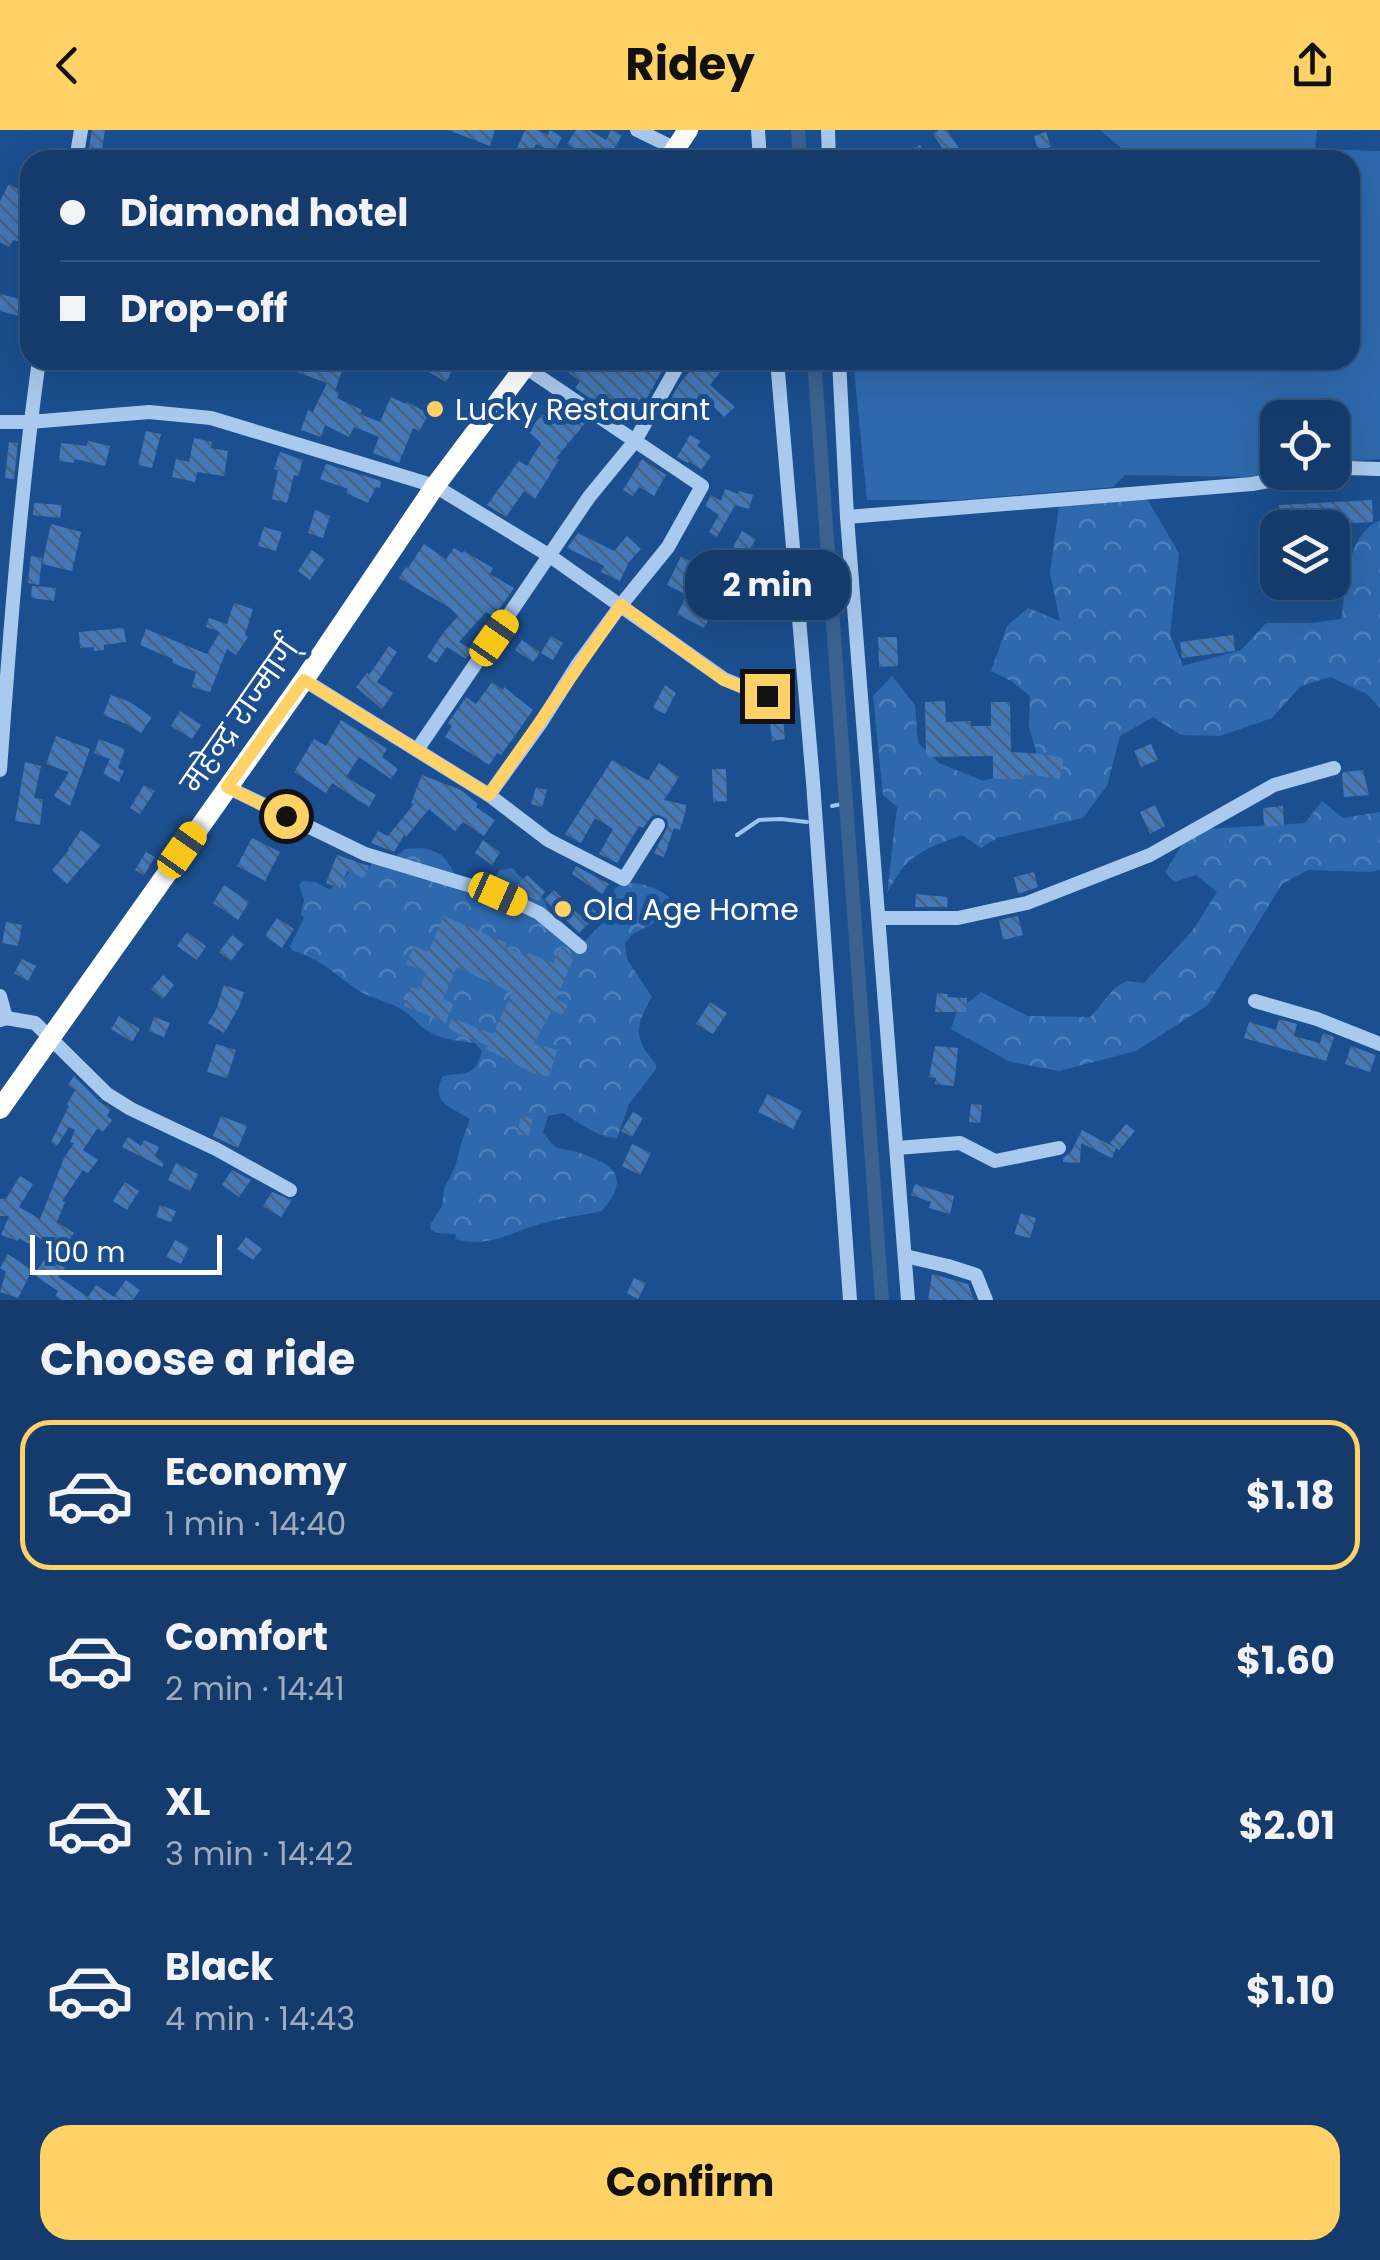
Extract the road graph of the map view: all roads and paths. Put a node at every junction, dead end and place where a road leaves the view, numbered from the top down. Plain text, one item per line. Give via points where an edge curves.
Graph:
1 (637, 130) edge
2 (666, 150) edge
3 (38, 370) edge
4 (523, 370) edge
5 (536, 370) edge
6 (674, 370) edge
7 (778, 370) edge
8 (840, 370) edge
9 (0, 422) edge
10 (30, 422) junction
11 (634, 441) junction
12 (1350, 468) edge
13 (1380, 469) edge
14 (1260, 483) edge
15 (435, 486) junction
16 (847, 517) junction
17 (550, 556) junction
18 (621, 605) junction
19 (304, 680) junction
20 (767, 696) dead end
21 (417, 750) junction
22 (1334, 768) dead end
23 (0, 770) edge
24 (227, 787) junction
25 (489, 795) junction
26 (658, 826) dead end
27 (880, 918) junction
28 (580, 947) dead end
29 (0, 996) edge
30 (1255, 1001) dead end
31 (3, 1019) edge
32 (49, 1037) junction
33 (1380, 1044) edge
34 (0, 1109) edge
35 (898, 1148) junction
36 (1060, 1148) dead end
37 (290, 1190) dead end
38 (905, 1256) junction
39 (850, 1300) edge
40 (908, 1300) edge
41 (986, 1300) edge

1 - 2 street
3 - 10 street
4 - 15 highway, महेन्द्र राज्मार्ग्
5 - 11 street
6 - 11 street
7 - 39 street
8 - 16 street
9 - 10 street
10 - 15 street via 149,412 210,418
10 - 23 street
11 - 17 street
11 - 18 street via 702,486 668,547
12 - 13 street
14 - 16 street
15 - 17 street
15 - 19 highway, महेन्द्र राज्मार्ग्
16 - 27 street
17 - 18 street
17 - 21 street
18 - 20 street via 724,680
18 - 25 street
19 - 21 street
19 - 24 highway, महेन्द्र राज्मार्ग्
21 - 25 street
22 - 27 street via 1274,785 1150,854 1028,904 958,918
24 - 28 street via 365,854 525,906
24 - 32 highway, महेन्द्र राज्मार्ग्
25 - 26 street via 548,840 624,879
27 - 35 street
29 - 31 street
30 - 33 street
31 - 32 street via 35,1023
32 - 34 highway, महेन्द्र राज्मार्ग्
32 - 37 street via 119,1102
35 - 36 street via 960,1142 995,1161
35 - 38 street
38 - 40 street
38 - 41 street via 976,1275

